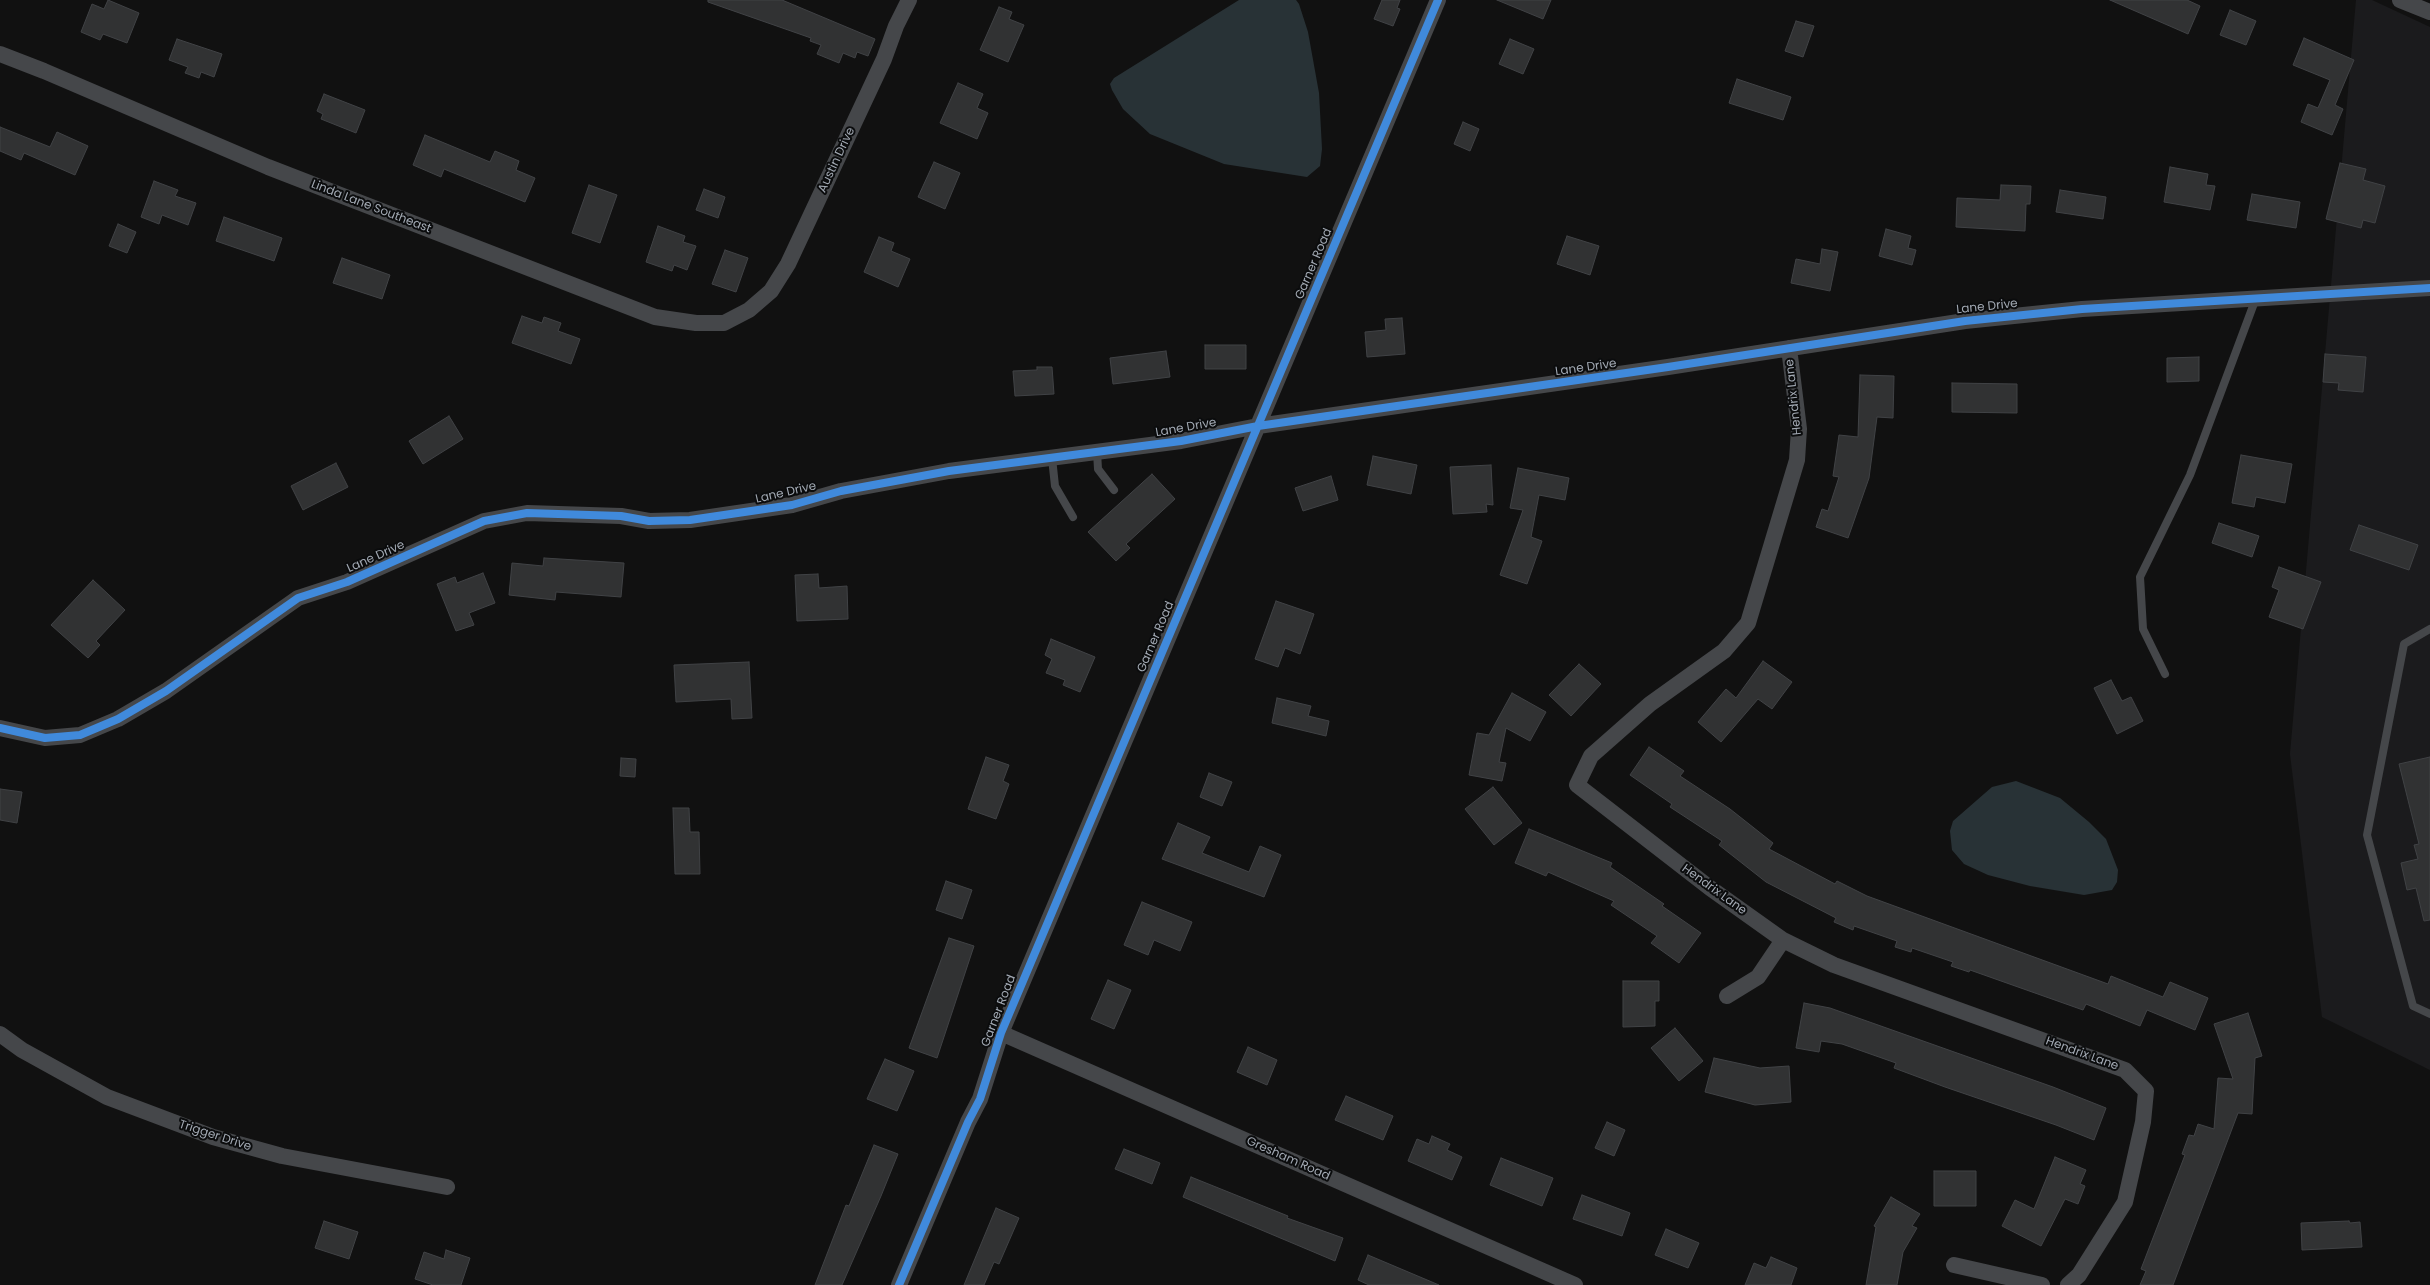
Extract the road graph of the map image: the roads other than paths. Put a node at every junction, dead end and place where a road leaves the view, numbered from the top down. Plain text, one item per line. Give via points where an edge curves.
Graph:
1 (909, 0) edge
2 (1438, 0) edge
3 (2400, 0) edge
4 (2430, 12) edge
5 (0, 54) edge
6 (2430, 288) edge
7 (2256, 298) junction
8 (749, 310) joint
9 (1789, 348) junction
10 (1258, 426) junction
11 (1097, 452) junction
12 (1052, 458) junction
13 (1114, 490) dead end
14 (1073, 517) dead end
15 (2430, 629) edge
16 (2165, 674) dead end
17 (0, 728) edge
18 (1783, 940) junction
19 (1727, 996) dead end
20 (2430, 1014) edge
21 (1000, 1033) junction
22 (0, 1034) edge
23 (448, 1187) dead end
24 (1954, 1265) dead end
25 (899, 1285) edge
26 (1575, 1285) edge
27 (2042, 1285) edge
28 (2068, 1285) edge

1 - 8 street, Austin Drive via 788,264 771,291
2 - 10 street, Garner Road
3 - 4 street
5 - 8 street, Linda Lane Southeast via 268,167 655,317 724,323
6 - 7 street, Lane Drive
7 - 9 street, Lane Drive via 2082,309 1964,321
7 - 16 lane via 2190,475 2140,577 2144,629
9 - 10 street, Lane Drive
9 - 18 street, Hendrix Lane via 1799,429 1797,460 1748,623 1724,651 1650,704 1591,756 1577,785
10 - 11 street, Lane Drive via 1181,441
10 - 21 street, Garner Road
11 - 12 street, Lane Drive
11 - 13 lane via 1098,469
12 - 14 lane via 1055,486
12 - 17 street, Lane Drive via 949,471 841,491 783,507 690,520 649,521 621,516 527,513 484,521 347,582 298,598 166,691 118,719 80,735 45,738
15 - 20 lane via 2404,644 2367,835 2413,1006
18 - 19 street via 1758,977
18 - 28 street, Hendrix Lane via 1834,964 2125,1070 2146,1091 2143,1122 2125,1202 2079,1274
21 - 25 street, Garner Road via 980,1099
21 - 26 street, Gresham Road
22 - 23 street, Trigger Drive via 22,1050 107,1097 213,1137 282,1156
24 - 27 street

